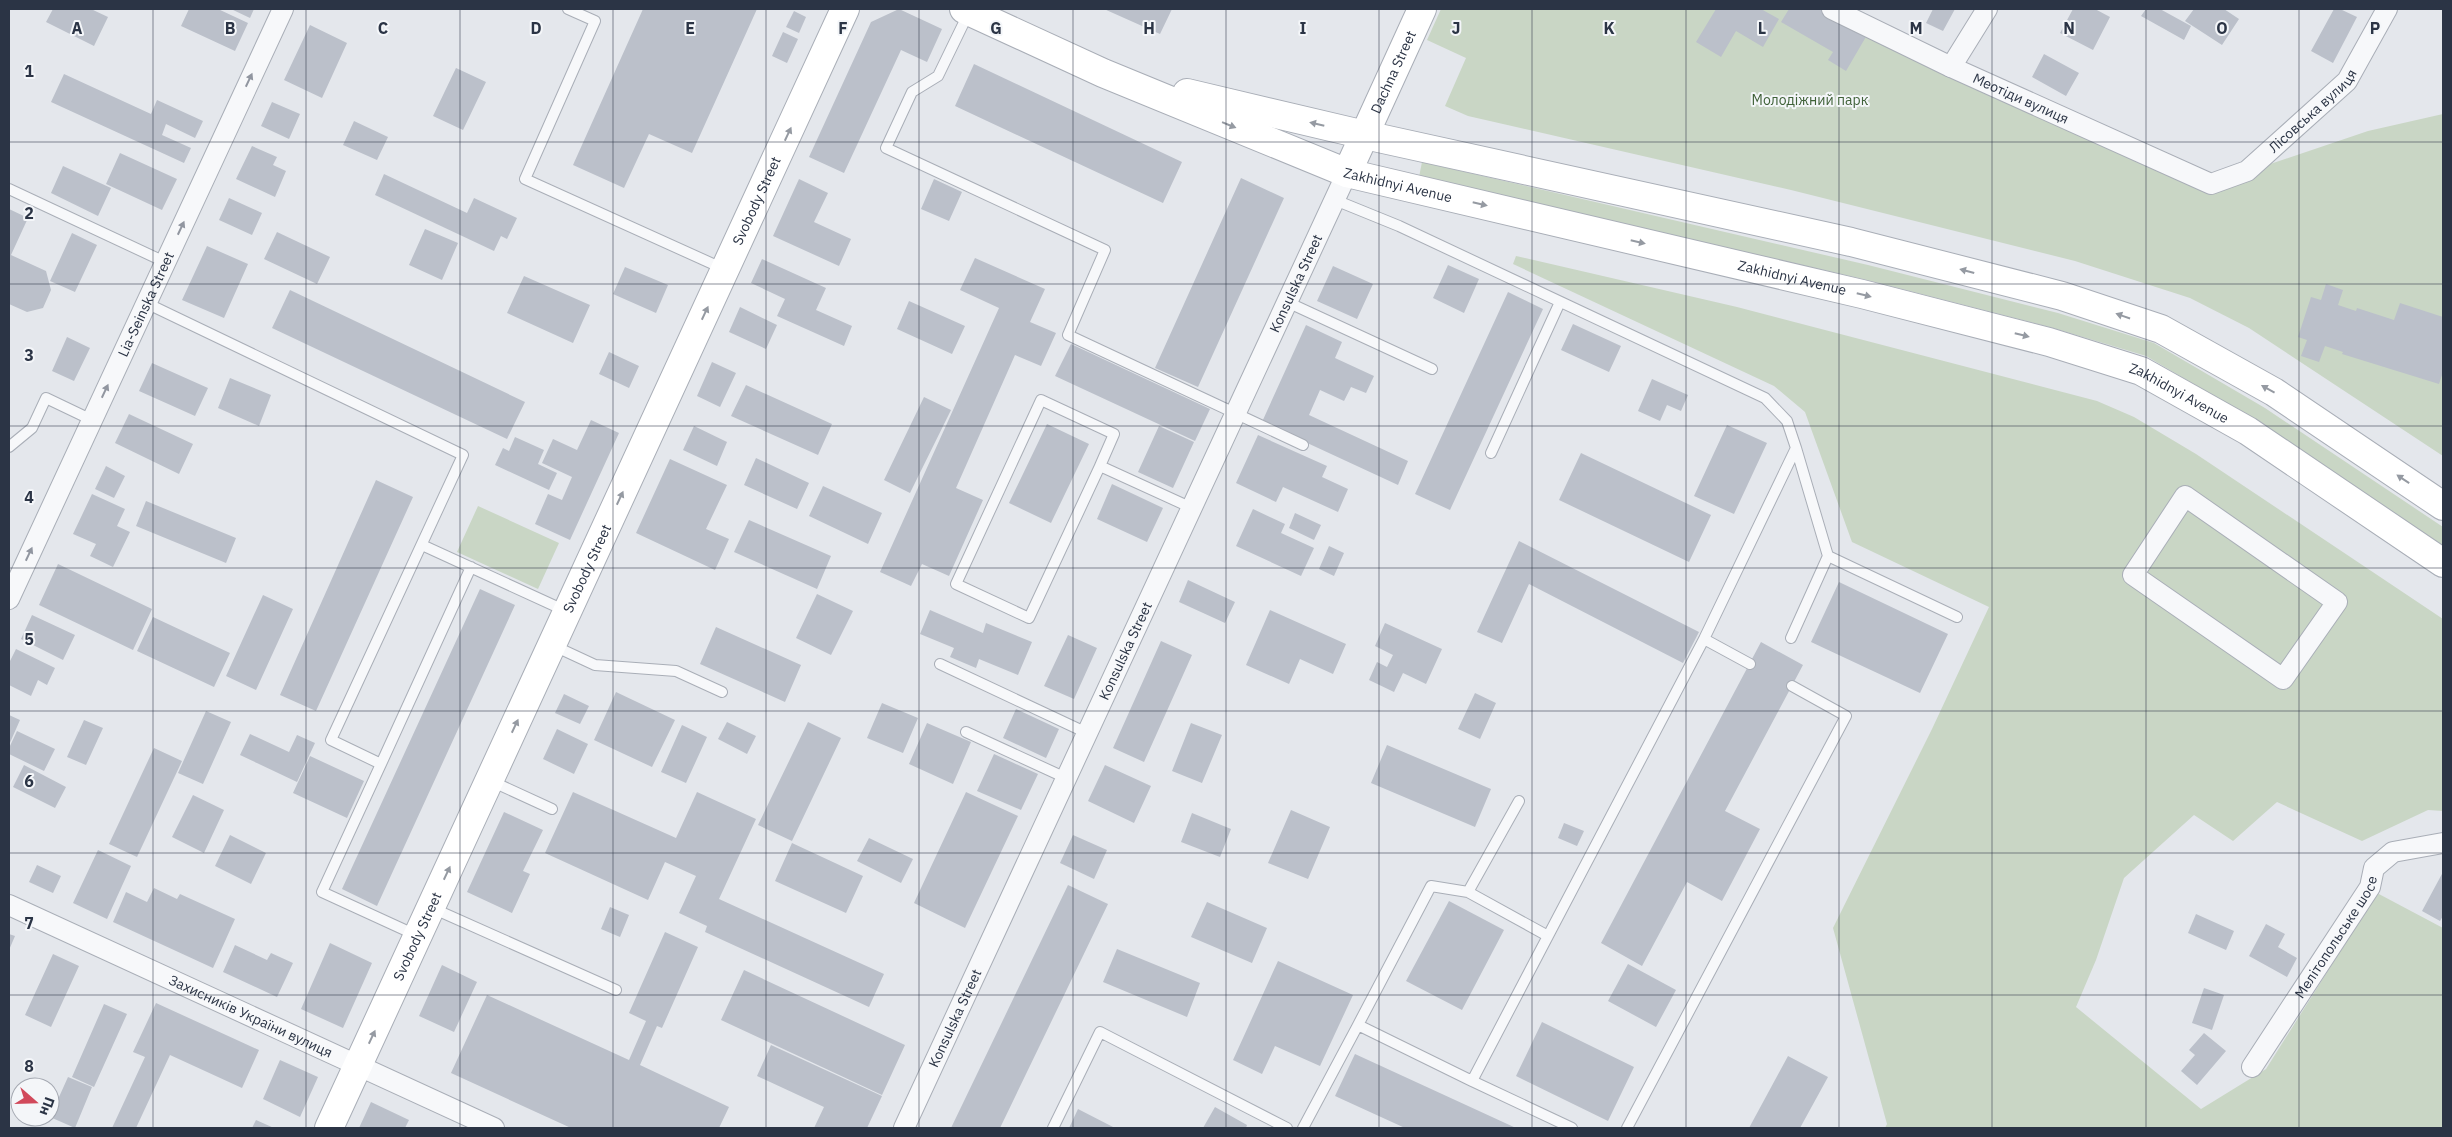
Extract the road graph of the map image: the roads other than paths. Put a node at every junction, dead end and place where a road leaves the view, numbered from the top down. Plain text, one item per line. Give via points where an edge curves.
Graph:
1 (283, 9) edge
2 (568, 9) edge
3 (846, 9) edge
4 (1422, 9) edge
5 (1832, 9) edge
6 (1987, 9) edge
7 (2387, 9) edge
8 (967, 10) edge
9 (1952, 67) junction
10 (1103, 73) junction
11 (1365, 135) junction
12 (1347, 173) junction
13 (2211, 184) joint
14 (9, 190) edge
15 (1334, 200) junction
16 (165, 262) junction
17 (725, 270) junction
18 (1287, 302) junction
19 (1560, 302) junction
20 (146, 303) junction
21 (1432, 369) dead end
22 (1235, 414) junction
23 (92, 420) junction
24 (1303, 445) dead end
25 (9, 447) edge
26 (1796, 448) junction
27 (1491, 452) dead end
28 (1100, 466) junction
29 (2443, 506) edge
30 (1192, 508) junction
31 (422, 545) junction
32 (1828, 556) junction
33 (2443, 563) edge
34 (471, 567) junction
35 (14, 575) edge
36 (9, 599) edge
37 (2336, 602) joint
38 (567, 612) junction
39 (1957, 618) dead end
40 (1791, 638) dead end
41 (1704, 640) junction
42 (552, 645) junction
43 (940, 664) dead end
44 (1750, 664) dead end
45 (1792, 686) dead end
46 (722, 692) dead end
47 (966, 732) dead end
48 (1087, 733) junction
49 (381, 764) junction
50 (1066, 778) junction
51 (490, 780) junction
52 (1519, 800) dead end
53 (552, 809) dead end
54 (2443, 843) edge
55 (1468, 892) junction
56 (9, 904) edge
57 (431, 907) junction
58 (418, 936) junction
59 (1548, 936) junction
60 (616, 990) dead end
61 (1358, 1025) junction
62 (358, 1066) junction
63 (2252, 1067) dead end
64 (1472, 1081) junction
65 (329, 1128) edge
66 (494, 1128) edge
67 (904, 1128) edge
68 (1053, 1128) edge
69 (1287, 1128) edge
70 (1303, 1128) edge
71 (1572, 1128) edge
72 (1626, 1128) edge

16 -> 1 street, Lia-Seinska Street
2 - 17 lane via 595,21 526,179
17 -> 3 main road, Svobody Street
4 - 11 main road, Dachna Street
5 - 9 street, Меотіди вулиця
6 - 9 street
7 - 13 street, Лісовська вулиця via 2347,81 2247,171
8 - 10 main road, Zakhidnyi Avenue
8 - 22 lane via 938,76 912,92 886,148 1105,250 1068,335
9 - 13 street, Меотіди вулиця
11 -> 10 main road, Zakhidnyi Avenue
10 -> 12 main road, Zakhidnyi Avenue
11 - 12 main road, Dachna Street
29 -> 11 main road, Zakhidnyi Avenue via 2274,392 2152,326 2062,296 1866,245
12 - 15 street, Konsulska Street
12 -> 33 main road, Zakhidnyi Avenue via 1862,294 2049,342 2141,371 2248,431
14 - 16 lane
15 - 18 street, Konsulska Street
15 - 19 lane via 1399,226
16 - 20 street, Lia-Seinska Street
38 -> 17 main road, Svobody Street
18 - 21 lane
18 - 22 street, Konsulska Street
19 - 26 lane via 1765,398 1787,421
19 - 27 lane
23 -> 20 street, Lia-Seinska Street
20 - 31 lane via 463,454
22 - 24 lane
22 - 30 street, Konsulska Street
23 - 25 lane via 46,398 32,428
35 -> 23 street, Lia-Seinska Street
26 - 32 lane
26 - 41 lane
28 - 28 lane via 1114,434 1041,400 956,584 1029,618
28 - 30 lane
30 - 48 street, Konsulska Street
31 - 34 lane
31 - 49 lane via 331,740
32 - 39 lane
32 - 40 lane
34 - 38 lane
34 - 49 lane
35 - 36 street, Lia-Seinska Street
37 - 37 street via 2283,679 2133,575 2185,496
38 - 42 main road, Svobody Street
41 - 44 lane
41 - 59 lane
42 - 46 lane via 595,665 676,672
51 -> 42 main road, Svobody Street
43 - 48 lane
45 - 72 lane via 1846,716
47 - 50 lane
48 - 50 street, Konsulska Street
49 - 58 lane via 322,892
50 - 67 street, Konsulska Street
51 - 53 lane
57 -> 51 main road, Svobody Street
52 - 55 lane
54 - 63 street, Мелітопольське шосе via 2393,852 2374,868 2370,887
55 - 59 lane
55 - 61 lane via 1431,886
56 - 62 street, Захисників України вулиця
57 - 58 main road, Svobody Street
57 - 60 lane
62 -> 58 main road, Svobody Street
59 - 64 lane
61 - 64 lane
61 - 70 lane
62 - 65 main road, Svobody Street
62 - 66 street, Захисників України вулиця
64 - 71 lane
68 - 69 lane via 1100,1032

